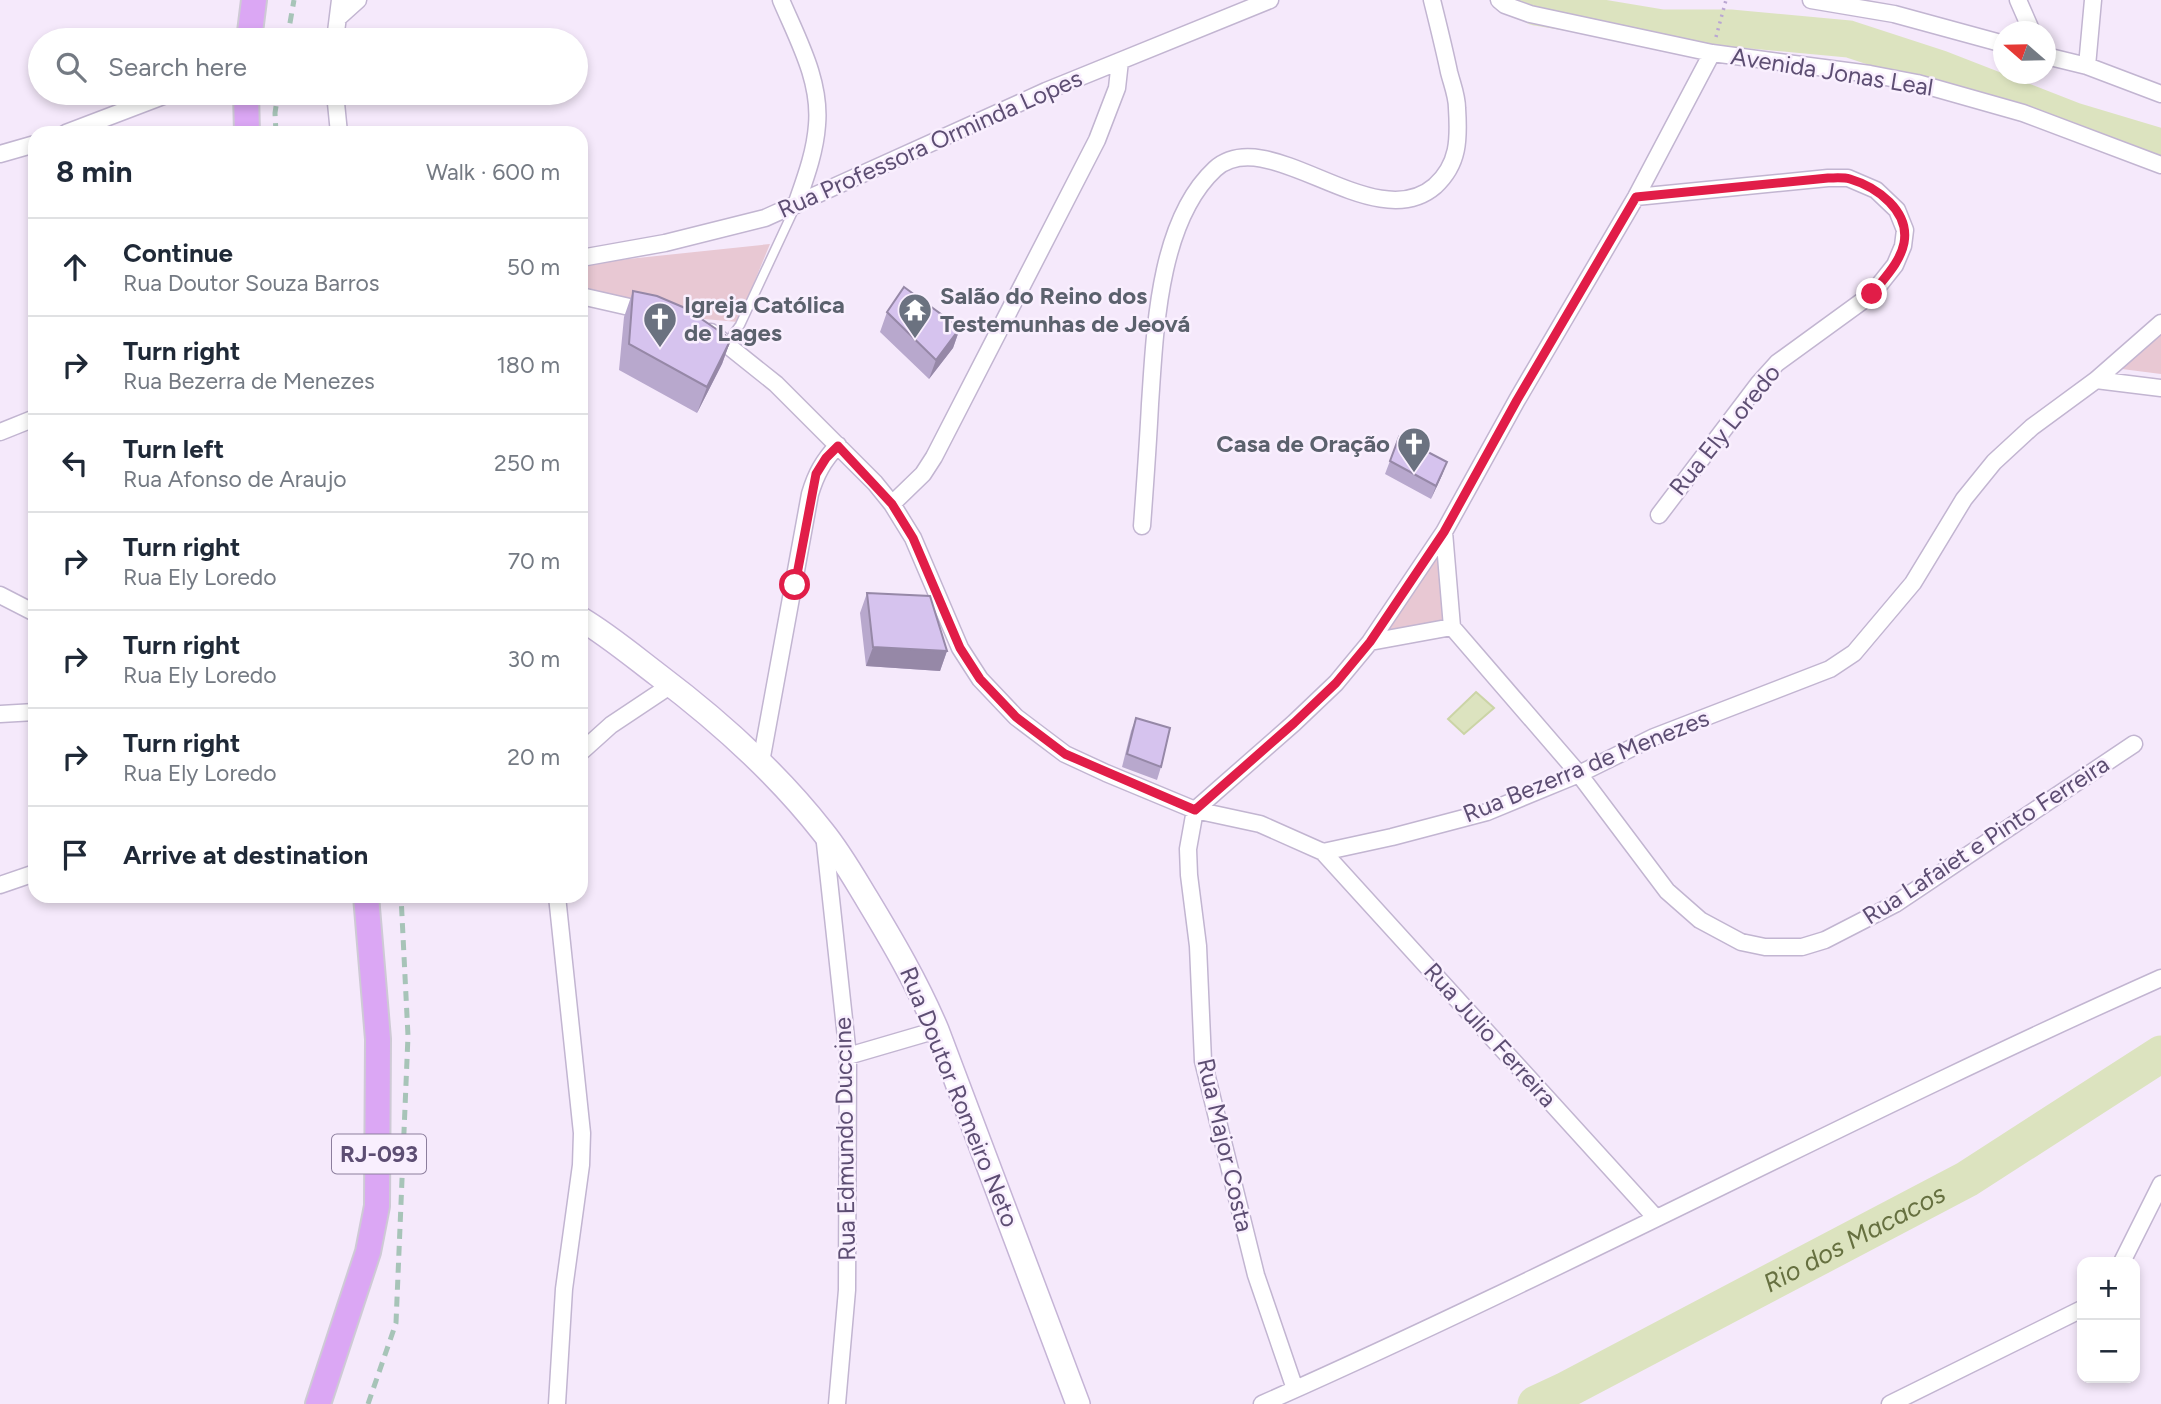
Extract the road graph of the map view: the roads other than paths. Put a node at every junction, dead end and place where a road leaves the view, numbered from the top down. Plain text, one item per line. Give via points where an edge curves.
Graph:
1 (254, 0) edge
2 (340, 0) edge
3 (358, 0) edge
4 (781, 0) edge
5 (1270, 0) edge
6 (1432, 0) edge
7 (1499, 0) edge
8 (1811, 0) edge
9 (2018, 0) edge
10 (2093, 0) edge
11 (338, 18) junction
12 (2027, 21) edge
13 (250, 28) edge
14 (337, 28) edge
15 (1993, 41) edge
16 (1713, 47) junction
17 (2056, 58) edge
18 (1120, 61) junction
19 (2087, 66) junction
20 (2161, 94) edge
21 (140, 105) edge
22 (246, 105) edge
23 (336, 105) edge
24 (84, 126) edge
25 (247, 126) edge
26 (338, 126) edge
27 (28, 146) edge
28 (0, 154) edge
29 (2161, 165) edge
30 (1636, 197) junction
31 (796, 205) junction
32 (588, 257) edge
33 (588, 298) edge
34 (659, 314) edge
35 (2161, 323) edge
36 (698, 326) edge
37 (727, 343) junction
38 (2096, 380) junction
39 (2161, 388) edge
40 (28, 421) edge
41 (0, 432) edge
42 (838, 446) junction
43 (892, 504) junction
44 (1659, 515) dead end
45 (1142, 526) dead end
46 (1444, 532) junction
47 (0, 595) edge
48 (28, 609) edge
49 (588, 624) edge
50 (1452, 627) junction
51 (1370, 642) junction
52 (670, 685) junction
53 (28, 712) edge
54 (0, 714) edge
55 (2134, 744) dead end
56 (588, 746) edge
57 (761, 762) junction
58 (1579, 774) junction
59 (1195, 810) junction
60 (823, 832) junction
61 (1323, 852) junction
62 (28, 875) edge
63 (0, 885) edge
64 (367, 903) edge
65 (558, 903) edge
66 (2161, 978) edge
67 (937, 1030) junction
68 (848, 1056) junction
69 (2161, 1184) edge
70 (1656, 1218) junction
71 (2124, 1257) edge
72 (2077, 1312) edge
73 (1295, 1389) junction
74 (1912, 1400) edge
75 (318, 1404) edge
76 (557, 1404) edge
77 (837, 1404) edge
78 (1078, 1404) edge
79 (1262, 1404) edge
80 (1890, 1404) edge

1 - 13 main road
2 - 11 street
3 - 11 street
4 - 31 street via 817,99 814,146
5 - 18 street, Rua Professora Orminda Lopes
6 - 45 street via 1457,106 1457,150 1447,174 1429,191 1409,199 1381,199 1261,158 1236,159 1216,169 1186,211 1172,244 1157,308
7 - 16 street, Avenida Jonas Leal via 1530,15
8 - 15 street via 1894,14
9 - 12 street
10 - 19 street
11 - 14 street
16 - 29 street, Avenida Jonas Leal via 1917,83 2022,113
16 - 30 street
17 - 19 street
18 - 31 street, Rua Professora Orminda Lopes
18 - 43 street via 1117,88 1097,141 934,457
19 - 20 street
21 - 24 street
22 - 25 main road
23 - 26 street
27 - 28 street
30 - 44 street, Rua Ely Loredo via 1848,178 1876,190 1896,210 1905,230 1895,265 1872,294 1777,363
30 - 46 street
31 - 32 street, Rua Professora Orminda Lopes via 729,228
31 - 37 lane via 740,325
33 - 34 street
35 - 38 street, Rua Bezerra de Menezes
36 - 37 street
37 - 42 street
38 - 39 street
38 - 58 street, Rua Bezerra de Menezes via 2032,427 1973,485 1913,583 1854,653 1830,669 1654,737
40 - 41 street
42 - 43 street
42 - 57 street via 816,474 810,494
43 - 59 street via 913,538 960,648 980,679 1016,717 1065,754
46 - 50 street
46 - 51 street
47 - 48 street
49 - 52 street, Rua Doutor Romeiro Neto
50 - 51 street
50 - 58 street, Rua Lafaiet e Pinto Ferreira
51 - 59 street via 1320,699
52 - 56 street
52 - 57 street, Rua Doutor Romeiro Neto
53 - 54 street
55 - 58 street, Rua Lafaiet e Pinto Ferreira via 1895,904 1802,947 1741,942 1700,920 1667,891
57 - 60 street, Rua Doutor Romeiro Neto
58 - 61 street, Rua Bezerra de Menezes via 1487,812
59 - 61 street via 1259,824
59 - 73 street, Rua Major Costa via 1188,862 1198,946 1203,1061 1256,1275
60 - 67 street, Rua Doutor Romeiro Neto via 897,946
60 - 68 street, Rua Edmundo Duccine
61 - 70 street, Rua Julio Ferreira
62 - 63 street
64 - 75 main road, RJ-093 via 378,1039 377,1206 368,1252
65 - 76 street via 582,1133 564,1289
66 - 70 street via 2035,1034
67 - 68 street
67 - 78 street, Rua Doutor Romeiro Neto
68 - 77 street, Rua Edmundo Duccine via 847,1290
69 - 71 street
70 - 73 street
72 - 74 street
73 - 79 street
74 - 80 street

